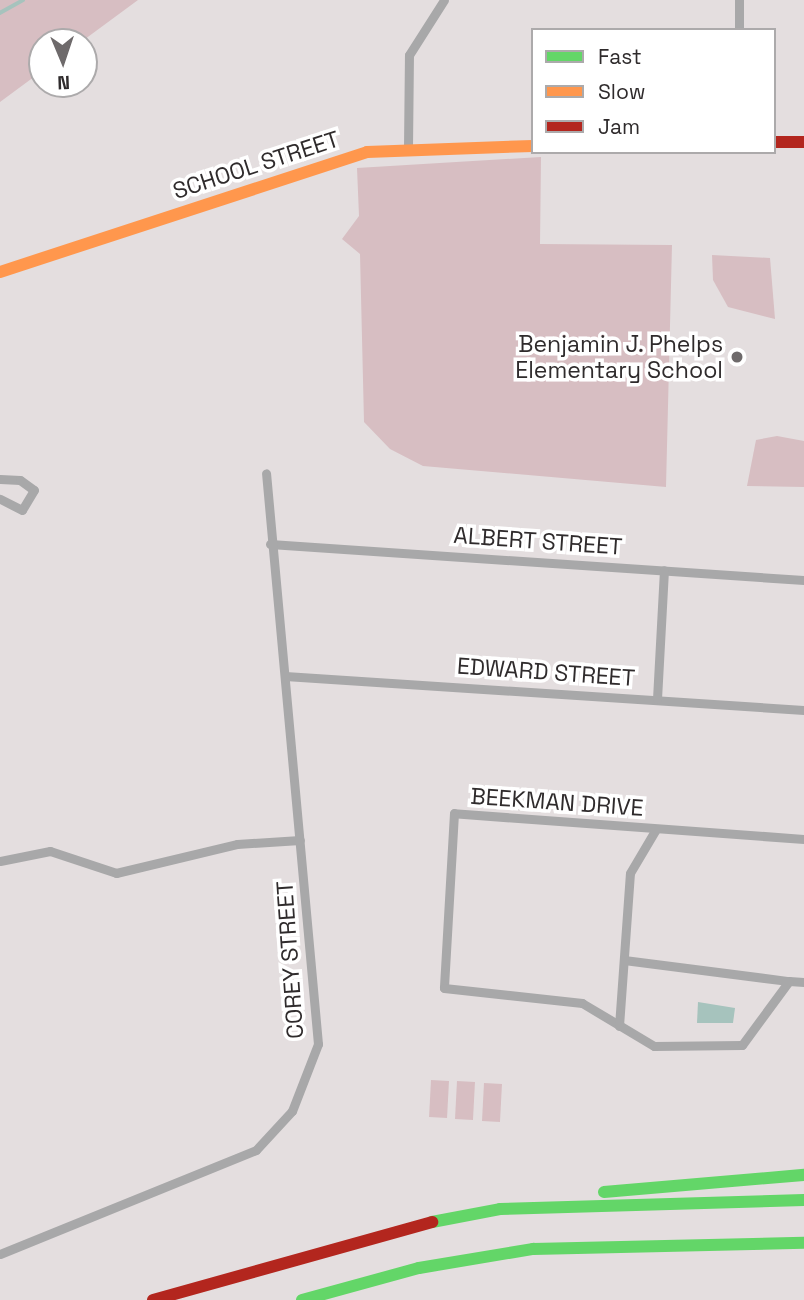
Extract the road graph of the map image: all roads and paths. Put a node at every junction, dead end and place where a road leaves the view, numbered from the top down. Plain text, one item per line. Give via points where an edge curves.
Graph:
1 (444, 0) edge
2 (738, 0) edge
3 (739, 28) edge
4 (776, 142) edge
5 (804, 142) edge
6 (531, 146) edge
7 (408, 148) junction
8 (0, 272) edge
9 (265, 473) dead end
10 (0, 479) edge
11 (0, 499) edge
12 (270, 544) junction
13 (664, 570) junction
14 (804, 580) edge
15 (285, 676) junction
16 (657, 699) junction
17 (804, 710) edge
18 (656, 829) junction
19 (804, 839) edge
20 (300, 840) junction
21 (0, 861) edge
22 (624, 960) junction
23 (789, 981) junction
24 (804, 982) edge
25 (619, 1026) junction
26 (804, 1175) edge
27 (804, 1200) edge
28 (500, 1209) junction
29 (804, 1243) edge
30 (667, 1245) junction
31 (804, 1253) edge
32 (0, 1254) edge
33 (153, 1300) edge
34 (302, 1300) edge

1 - 7 street via 409,55
2 - 3 street
4 - 5 main road
6 - 7 main road, SCHOOL STREET
7 - 8 main road, SCHOOL STREET via 296,171
9 - 12 street, COREY STREET
10 - 11 street via 20,480 34,490 22,510
12 - 13 street, ALBERT STREET
12 - 15 street, COREY STREET
13 - 14 street, ALBERT STREET
13 - 16 street
15 - 16 street, EDWARD STREET
15 - 20 street, COREY STREET
16 - 17 street, EDWARD STREET
18 - 19 street, BEEKMAN DRIVE
18 - 22 street via 630,873
18 - 25 street, BEEKMAN DRIVE via 454,813 444,988 582,1003
20 - 21 street via 237,844 116,873 50,851
20 - 32 street, COREY STREET via 318,1044 292,1111 256,1150 227,1167
22 - 23 street
22 - 25 street
23 - 24 street
23 - 25 street, BEEKMAN DRIVE via 743,1045 654,1046
26 - 28 main road via 607,1192
27 - 28 main road
28 - 33 main road via 386,1231
29 - 30 main road
30 - 31 main road
30 - 34 main road via 486,1255

